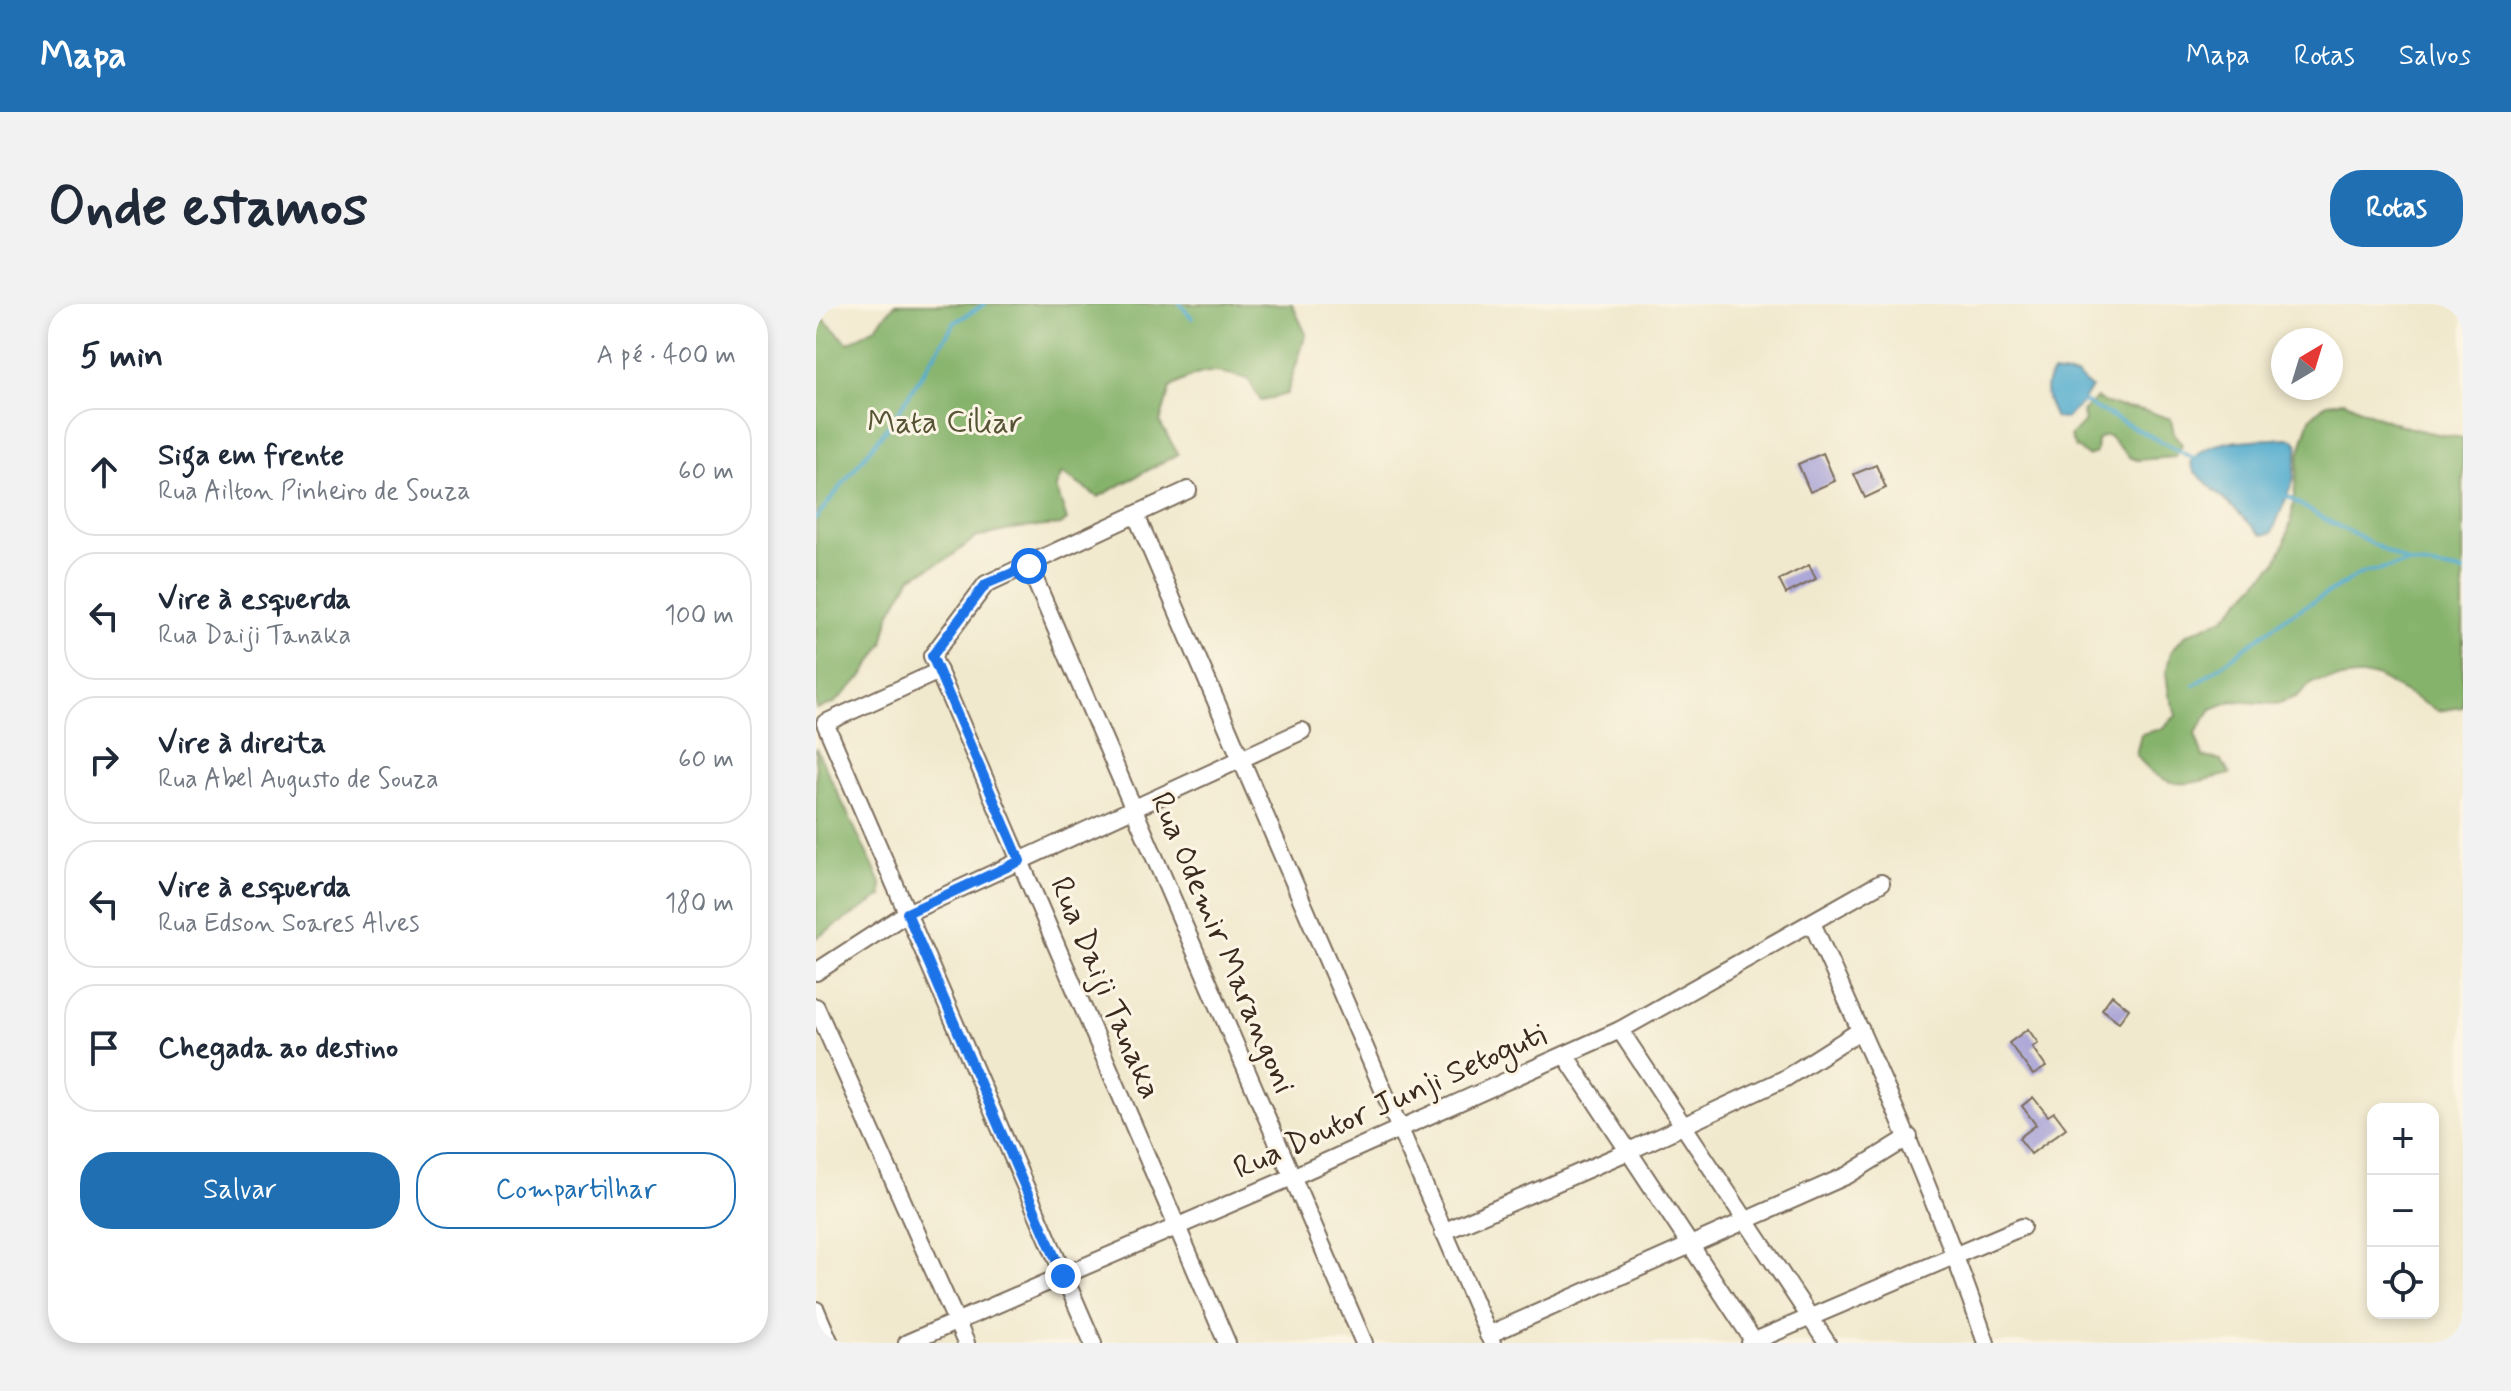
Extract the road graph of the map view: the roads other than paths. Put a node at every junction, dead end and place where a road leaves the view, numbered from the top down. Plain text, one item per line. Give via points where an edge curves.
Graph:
1 (1188, 490) dead end
2 (1136, 515) junction
3 (1029, 566) junction
4 (935, 664) junction
5 (1302, 731) dead end
6 (1240, 760) junction
7 (1134, 810) junction
8 (1020, 861) junction
9 (1881, 883) dead end
10 (907, 913) junction
11 (1812, 923) junction
12 (816, 972) edge
13 (816, 1007) edge
14 (1620, 1030) junction
15 (1861, 1030) junction
16 (1565, 1055) junction
17 (1684, 1126) junction
18 (1399, 1129) junction
19 (1909, 1137) junction
20 (1629, 1151) junction
21 (1292, 1177) junction
22 (1745, 1222) junction
23 (1177, 1226) junction
24 (2022, 1227) dead end
25 (1443, 1232) junction
26 (1691, 1245) junction
27 (1956, 1254) junction
28 (1063, 1276) junction
29 (816, 1310) edge
30 (1810, 1319) junction
31 (956, 1322) junction
32 (1490, 1339) edge
33 (1753, 1342) edge
34 (830, 1343) edge
35 (907, 1343) edge
36 (966, 1343) edge
37 (1093, 1343) edge
38 (1227, 1343) edge
39 (1364, 1343) edge
40 (1827, 1343) edge
41 (1986, 1343) edge

1 - 2 street
2 - 3 street
2 - 6 street
3 - 4 street via 986,584
3 - 7 street, Rua Odemir Marangoni
4 - 8 street, Rua Daiji Tanaka
4 - 10 street via 825,723
5 - 6 street
6 - 7 street
6 - 18 street
7 - 8 street
7 - 21 street, Rua Odemir Marangoni
8 - 10 street
8 - 23 street, Rua Daiji Tanaka
9 - 11 street, Rua Doutor Junji Setoguti
10 - 12 street
10 - 28 street
11 - 14 street, Rua Doutor Junji Setoguti
11 - 15 street
13 - 31 street
14 - 16 street, Rua Doutor Junji Setoguti
14 - 17 street
15 - 17 street via 1784,1079
15 - 19 street
16 - 18 street, Rua Doutor Junji Setoguti
16 - 20 street
17 - 20 street
17 - 22 street
18 - 21 street, Rua Doutor Junji Setoguti
18 - 25 street
19 - 22 street via 1848,1175
19 - 27 street
20 - 25 street
20 - 26 street
21 - 23 street, Rua Doutor Junji Setoguti
21 - 39 street, Rua Odemir Marangoni
22 - 26 street
22 - 30 street
23 - 28 street, Rua Doutor Junji Setoguti
23 - 38 street, Rua Daiji Tanaka
24 - 27 street
25 - 32 street
26 - 32 street
26 - 33 street
27 - 30 street
27 - 41 street
28 - 31 street, Rua Doutor Junji Setoguti
28 - 37 street
29 - 34 street
30 - 33 street
30 - 40 street
31 - 35 street, Rua Doutor Junji Setoguti
31 - 36 street

